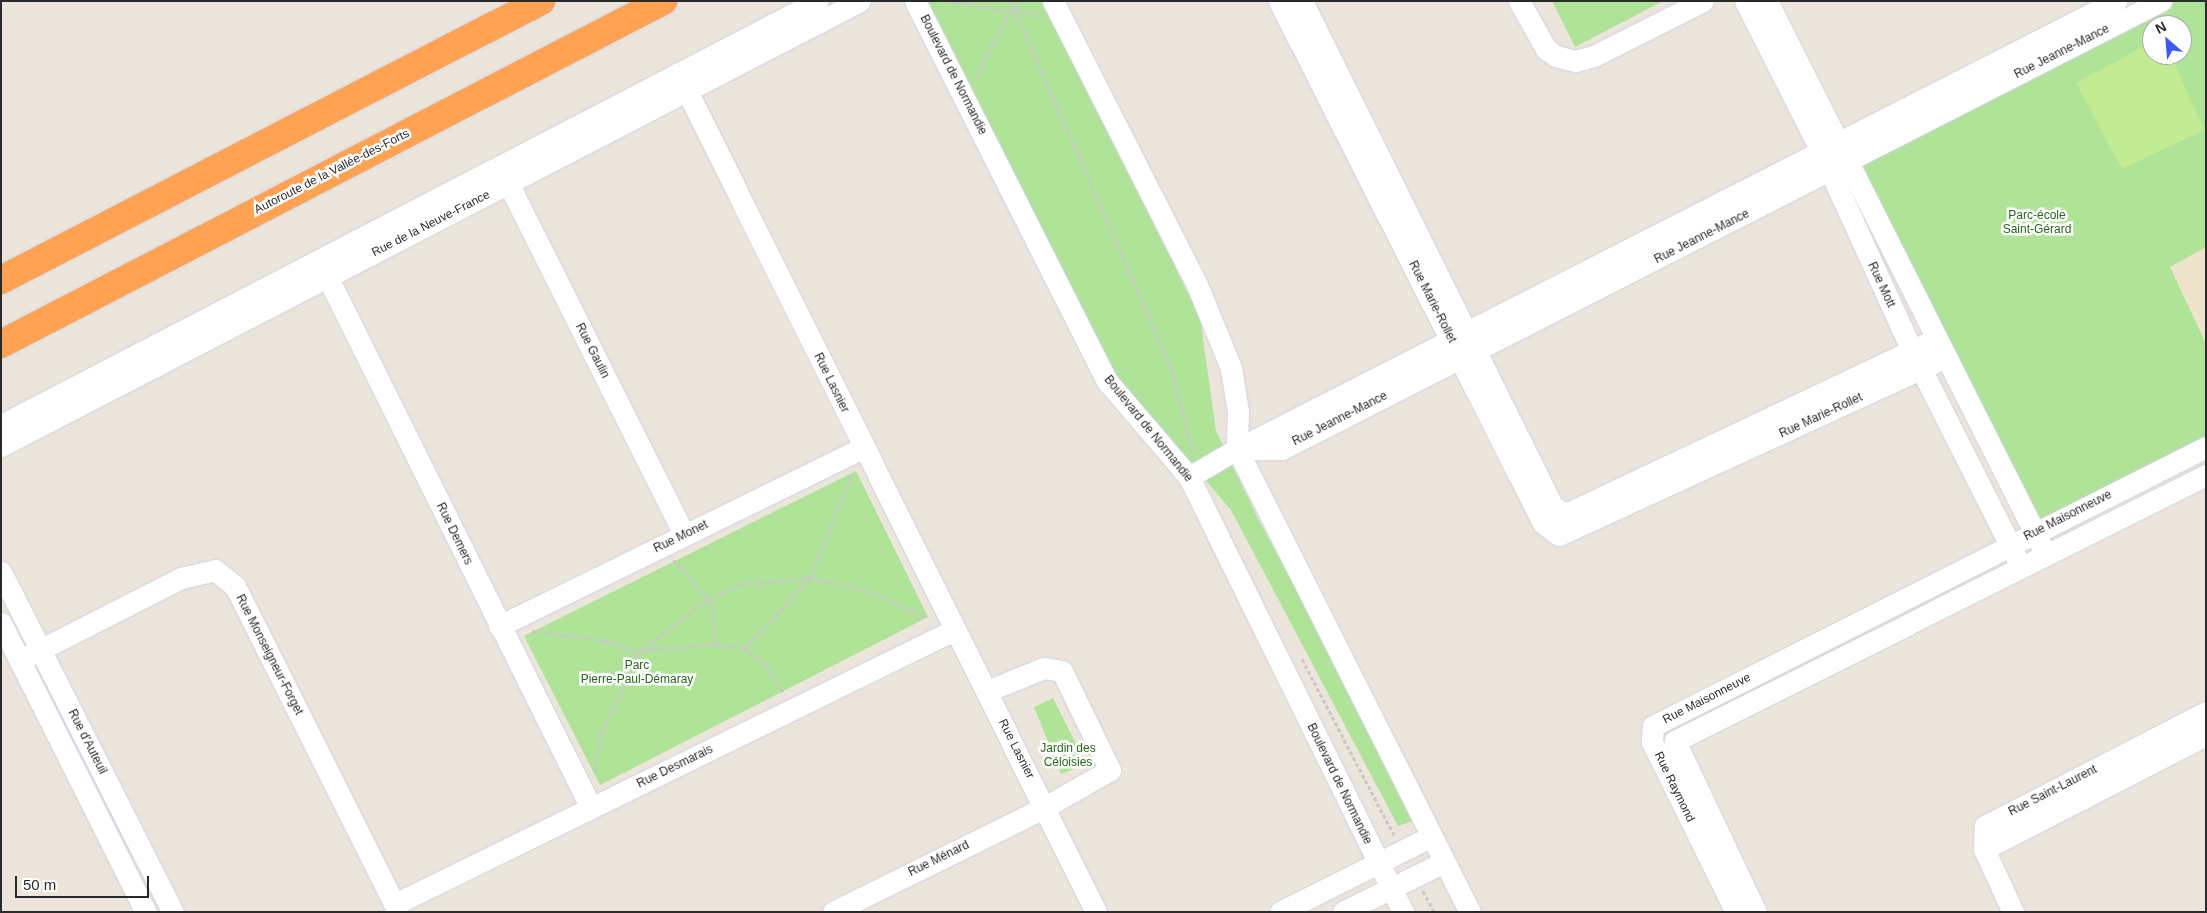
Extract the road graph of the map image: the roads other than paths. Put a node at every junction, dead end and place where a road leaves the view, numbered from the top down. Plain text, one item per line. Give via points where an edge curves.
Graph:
1 (541, 1) edge
2 (662, 1) edge
3 (818, 1) edge
4 (860, 1) edge
5 (915, 1) edge
6 (1279, 1) edge
7 (1302, 1) edge
8 (1519, 1) edge
9 (1703, 1) edge
10 (1745, 1) edge
11 (1768, 1) edge
12 (2116, 1) edge
13 (2161, 1) edge
14 (1049, 10) edge
15 (1320, 60) junction
16 (683, 82) junction
17 (1830, 147) junction
18 (1849, 161) junction
19 (1829, 173) junction
20 (503, 175) junction
21 (323, 268) junction
22 (1, 280) edge
23 (1, 344) edge
24 (1464, 345) junction
25 (1942, 347) junction
26 (1912, 351) junction
27 (1922, 370) junction
28 (1, 425) edge
29 (1, 446) edge
30 (2206, 447) edge
31 (863, 448) junction
32 (1236, 450) junction
33 (2206, 475) edge
34 (1189, 477) junction
35 (1566, 514) junction
36 (2035, 533) junction
37 (1559, 535) junction
38 (684, 536) junction
39 (2010, 546) junction
40 (2046, 555) junction
41 (2022, 567) junction
42 (1, 572) edge
43 (1, 623) edge
44 (499, 626) junction
45 (954, 630) junction
46 (40, 650) junction
47 (20, 660) junction
48 (987, 691) junction
49 (2206, 712) edge
50 (1654, 726) junction
51 (2206, 735) edge
52 (1675, 741) junction
53 (2146, 754) junction
54 (589, 805) junction
55 (1045, 807) junction
56 (1430, 837) junction
57 (1712, 843) junction
58 (1984, 849) junction
59 (1444, 862) junction
60 (1378, 863) junction
61 (1390, 888) junction
62 (397, 908) edge
63 (146, 912) edge
64 (173, 912) edge
65 (833, 912) edge
66 (1096, 912) edge
67 (1280, 912) edge
68 (1343, 912) edge
69 (1403, 912) edge
70 (1470, 912) edge
71 (1736, 912) edge
72 (1756, 912) edge
73 (2013, 912) edge

1 - 22 highway
2 - 23 highway, Autoroute de la Vallée-des-Forts
3 - 16 street, Rue de la Neuve-France
4 - 16 street, Rue de la Neuve-France
5 - 34 street, Boulevard de Normandie via 1107,382
6 - 15 street, Rue Marie-Rollet
7 - 15 street, Rue Marie-Rollet
8 - 9 street via 1546,49 1556,56 1575,61 1594,56
10 - 17 street, Rue Mott
11 - 17 street, Rue Mott
12 - 17 street, Rue Jeanne-Mance
13 - 18 street, Rue Jeanne-Mance
14 - 32 street via 1197,285 1231,368 1238,412
15 - 24 street, Rue Marie-Rollet
16 - 20 street, Rue de la Neuve-France
16 - 31 street, Rue Lasnier
17 - 18 street, Rue Mott
17 - 19 street, Rue Mott
17 - 24 street, Rue Jeanne-Mance
18 - 19 street, Rue Jeanne-Mance
18 - 25 street, Rue Mott
19 - 24 street, Rue Jeanne-Mance
19 - 26 street, Rue Mott
20 - 21 street, Rue de la Neuve-France
20 - 38 street, Rue Gaulin
21 - 28 street, Rue de la Neuve-France
21 - 29 street, Rue de la Neuve-France
21 - 44 street, Rue Demers
24 - 32 street, Rue Jeanne-Mance
24 - 35 street, Rue Marie-Rollet via 1553,507
24 - 37 street, Rue Marie-Rollet via 1542,523
25 - 26 street, Rue Marie-Rollet
25 - 27 street, Rue Marie-Rollet
25 - 36 street, Rue Mott
26 - 27 street, Rue Mott
26 - 35 street, Rue Marie-Rollet
27 - 37 street, Rue Marie-Rollet
27 - 39 street, Rue Mott
30 - 36 street, Rue Maisonneuve
31 - 38 street, Rue Monet
31 - 45 street, Rue Lasnier
32 - 34 street, Rue Jeanne-Mance
32 - 56 street
33 - 40 street, Rue Maisonneuve
34 - 60 street, Boulevard de Normandie
35 - 37 street
36 - 39 street, Rue Maisonneuve
36 - 40 street, Rue Mott
38 - 44 street, Rue Monet
39 - 41 street, Rue Mott
39 - 50 street, Rue Maisonneuve
40 - 41 street, Rue Maisonneuve
41 - 52 street, Rue Maisonneuve
42 - 46 street, Rue d'Auteuil
43 - 47 street, Rue d'Auteuil
44 - 54 street, Rue Demers
45 - 48 street, Rue Lasnier
45 - 54 street, Rue Desmarais
46 - 47 street, Rue Monseigneur-Forget
46 - 62 street, Rue Monseigneur-Forget via 181,578 215,570 235,586
46 - 64 street, Rue d'Auteuil
47 - 63 street, Rue d'Auteuil
48 - 55 street, Rue Lasnier
48 - 55 street via 1044,668 1062,671 1110,770
49 - 53 street, Rue Saint-Laurent
50 - 52 street, Rue Maisonneuve
50 - 57 street, Rue Raymond via 1652,742
51 - 53 street, Rue Saint-Laurent
52 - 57 street, Rue Raymond
53 - 58 street, Rue Saint-Laurent
53 - 58 street, Rue Saint-Laurent via 1985,826
54 - 62 street, Rue Desmarais
55 - 65 street, Rue Ménard
55 - 66 street, Rue Lasnier
56 - 59 street
56 - 60 street
57 - 71 street, Rue Raymond
57 - 72 street, Rue Raymond
58 - 73 street, Rue Saint-Laurent
59 - 61 street
59 - 70 street
60 - 61 street, Boulevard de Normandie
60 - 67 street
61 - 68 street
61 - 69 street, Boulevard de Normandie

